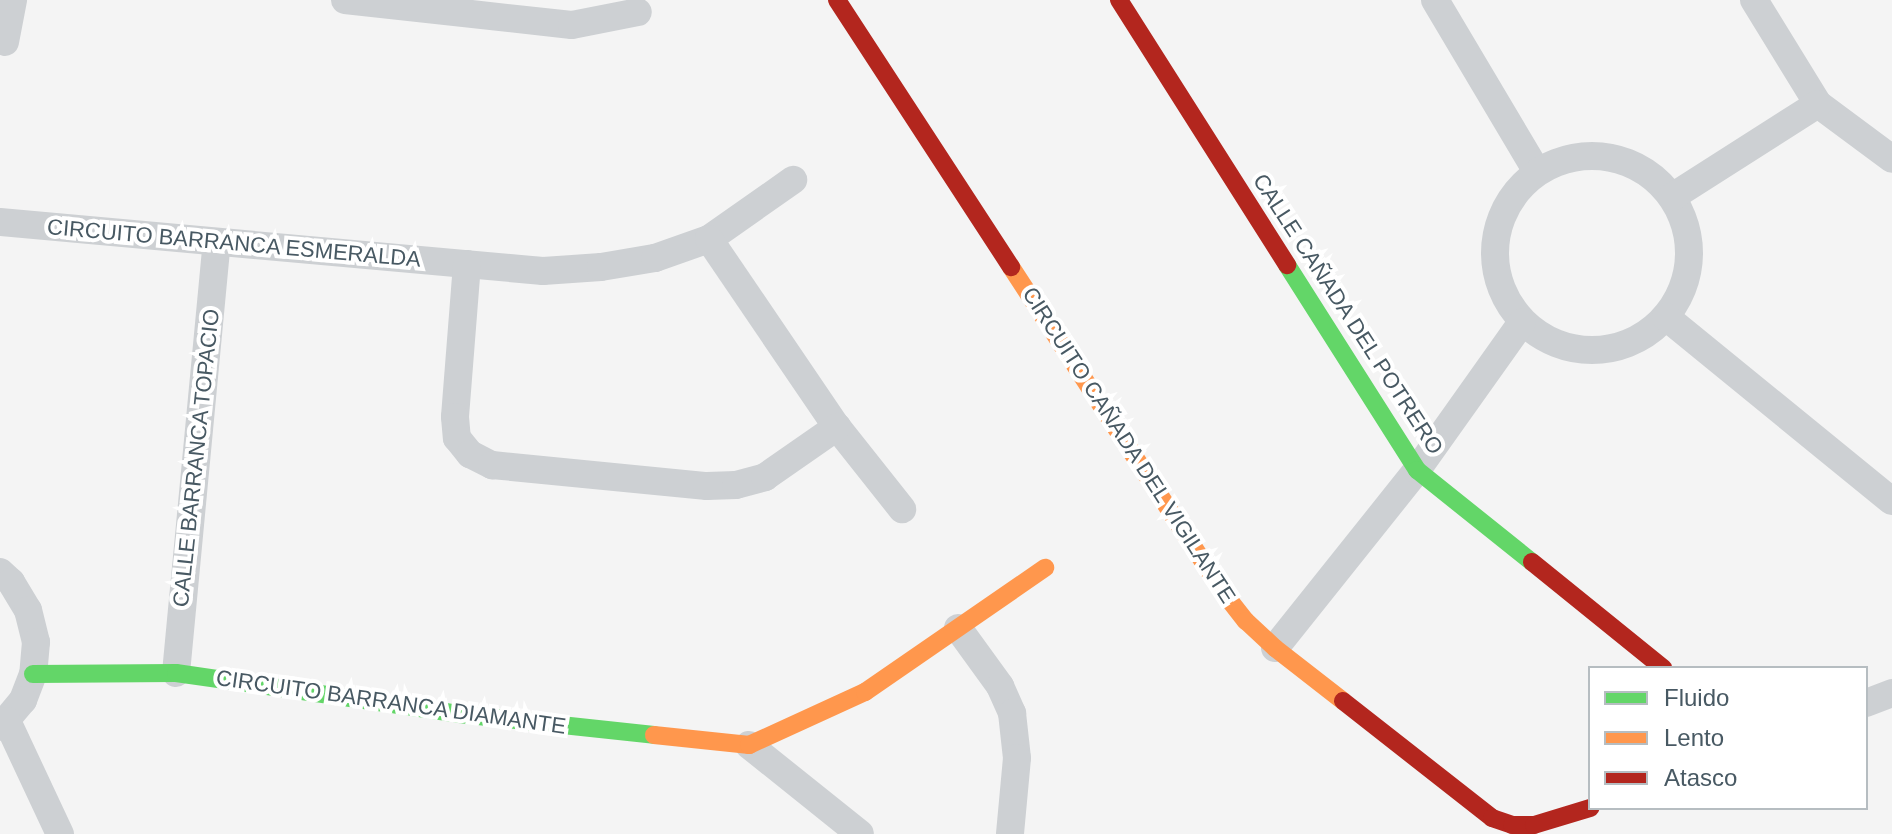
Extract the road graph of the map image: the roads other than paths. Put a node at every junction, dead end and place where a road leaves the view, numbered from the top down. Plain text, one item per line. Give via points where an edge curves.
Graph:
1 (13, 0) edge
2 (345, 0) edge
3 (559, 0) edge
4 (837, 0) edge
5 (1119, 0) edge
6 (1435, 0) edge
7 (1754, 0) edge
8 (638, 12) dead end
9 (572, 25) junction
10 (5, 42) dead end
11 (1818, 104) junction
12 (1892, 159) edge
13 (1537, 172) junction
14 (793, 180) dead end
15 (1672, 197) junction
16 (0, 222) edge
17 (709, 239) junction
18 (217, 243) junction
19 (467, 264) junction
20 (1666, 317) junction
21 (1522, 322) junction
22 (837, 427) junction
23 (1417, 470) junction
24 (1892, 501) edge
25 (902, 509) dead end
26 (1045, 568) dead end
27 (0, 572) edge
28 (958, 628) junction
29 (1275, 648) junction
30 (1661, 666) edge
31 (176, 673) junction
32 (33, 674) junction
33 (1892, 693) edge
34 (1868, 702) edge
35 (4, 724) edge
36 (749, 745) junction
37 (1588, 809) edge
38 (60, 834) edge
39 (860, 834) edge
40 (1010, 834) edge

1 - 10 street
2 - 9 street
3 - 9 street
4 - 29 street, CIRCUITO CAÑADA DEL VIGILANTE via 1223,592
5 - 23 street, CALLE CAÑADA DEL POTRERO
6 - 13 street
7 - 11 street
8 - 9 street
11 - 12 street
11 - 15 street
13 - 15 street via 1565,159 1595,155 1624,161 1651,175
13 - 21 street via 1501,215 1494,243 1495,272 1505,299
14 - 17 street, CIRCUITO BARRANCA ESMERALDA
15 - 20 street via 1686,226 1690,258 1683,289
16 - 18 street, CIRCUITO BARRANCA ESMERALDA
17 - 19 street, CIRCUITO BARRANCA ESMERALDA via 655,258 601,267 543,271
17 - 22 street
18 - 19 street, CIRCUITO BARRANCA ESMERALDA
18 - 31 street, CALLE BARRANCA TOPACIO
19 - 22 street via 457,438 470,454 492,465 736,485 765,477
20 - 21 street via 1641,338 1611,349 1579,350 1548,340
20 - 24 street
21 - 23 street
22 - 25 street
23 - 29 street
23 - 30 street, CALLE CAÑADA DEL POTRERO
26 - 28 street
27 - 32 street via 28,610 36,642
28 - 36 street via 865,692
28 - 40 street via 1000,686 1012,713 1017,758
29 - 37 street, CIRCUITO CAÑADA DEL VIGILANTE via 1492,818 1534,825
31 - 32 street, CIRCUITO BARRANCA DIAMANTE
31 - 36 street, CIRCUITO BARRANCA DIAMANTE via 459,714
32 - 35 street via 23,700
33 - 34 street
35 - 38 street
36 - 39 street

